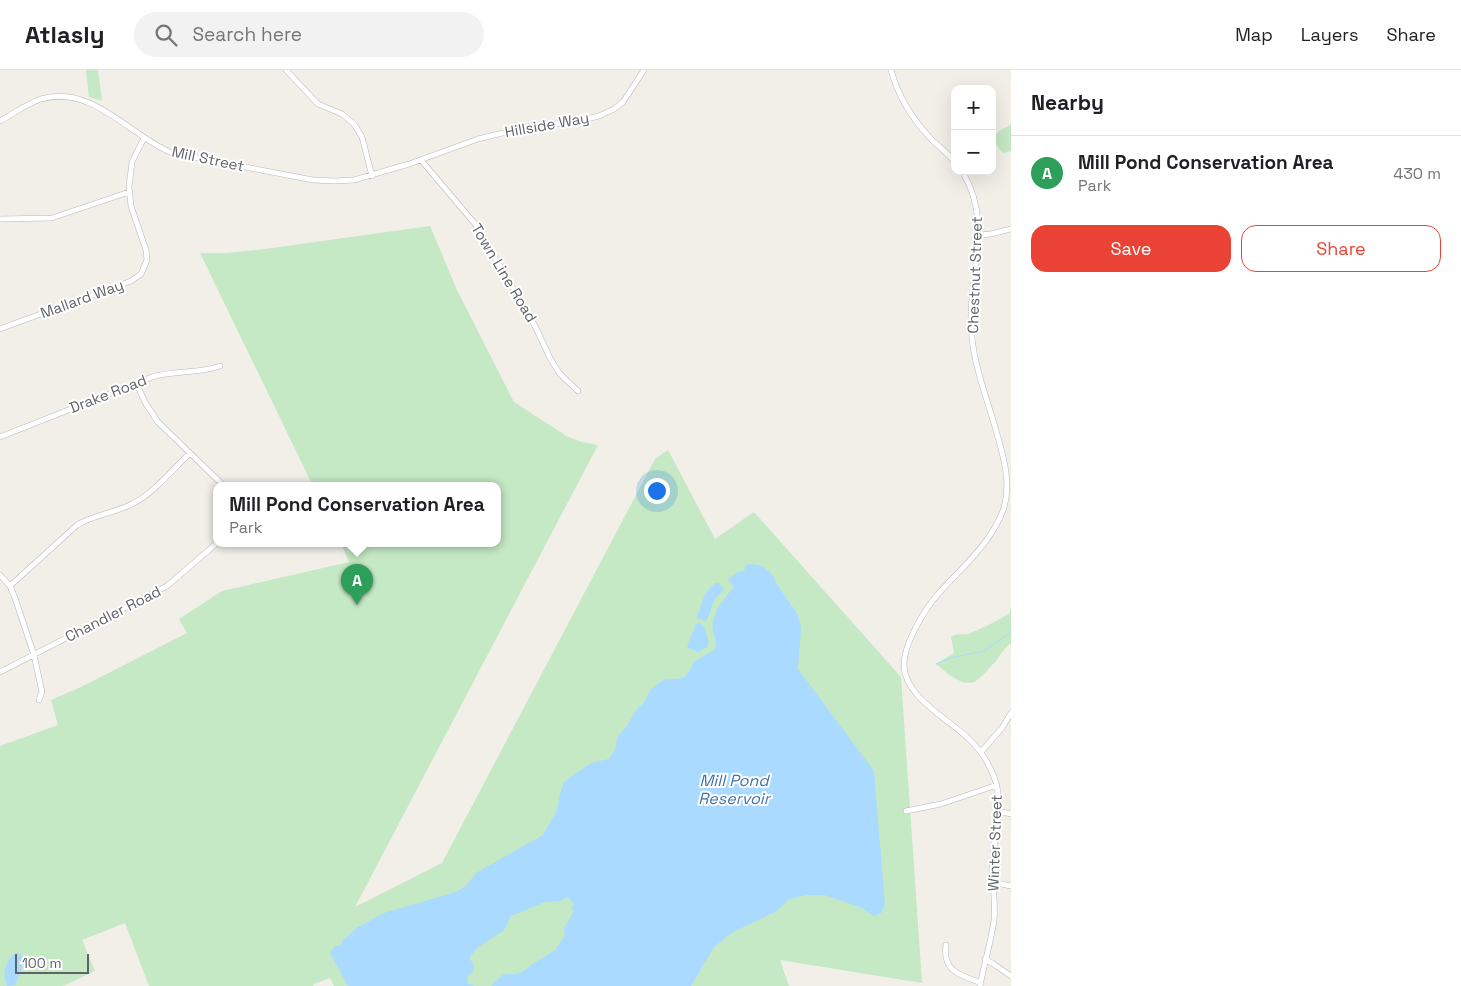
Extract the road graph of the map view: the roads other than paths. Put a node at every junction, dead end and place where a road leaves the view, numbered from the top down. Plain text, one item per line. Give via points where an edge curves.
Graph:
1 (286, 70) edge
2 (644, 70) edge
3 (892, 70) edge
4 (0, 121) edge
5 (144, 138) junction
6 (432, 156) joint
7 (951, 158) edge
8 (421, 160) junction
9 (964, 175) edge
10 (372, 176) junction
11 (129, 192) junction
12 (0, 219) edge
13 (1011, 229) edge
14 (978, 235) junction
15 (0, 329) edge
16 (220, 366) dead end
17 (136, 384) junction
18 (578, 391) dead end
19 (0, 436) edge
20 (190, 453) junction
21 (220, 482) edge
22 (213, 546) edge
23 (0, 575) edge
24 (10, 586) junction
25 (34, 654) junction
26 (0, 672) edge
27 (905, 675) joint
28 (39, 700) dead end
29 (1011, 713) edge
30 (981, 752) junction
31 (997, 786) junction
32 (906, 811) dead end
33 (998, 812) junction
34 (1011, 814) edge
35 (992, 882) junction
36 (1011, 886) edge
37 (946, 945) dead end
38 (985, 959) junction
39 (1011, 976) edge
40 (980, 984) edge

1 - 10 street via 316,103 342,114 357,128 365,145
2 - 6 street, Hillside Way via 626,98 604,114 570,123 516,129
3 - 7 street via 900,94 914,118
4 - 5 street, Mill Street via 38,100 72,98 98,107
5 - 10 street, Mill Street via 180,155 313,180 348,181
5 - 11 street, Mallard Way via 131,167
6 - 8 street, Mill Street
8 - 10 street, Mill Street
8 - 18 street, Town Line Road via 476,225 551,360
9 - 14 street, Chestnut Street via 975,199
11 - 12 street via 52,218
11 - 15 street, Mallard Way via 147,255 141,274 131,281
13 - 14 street
14 - 27 street, Chestnut Street via 972,341 1006,466 1008,492 1003,511 987,540 937,595 919,622 906,651
16 - 17 street, Drake Road via 163,374
17 - 19 street, Drake Road
17 - 20 street via 158,422
20 - 21 street
20 - 24 street via 139,500 77,525
22 - 25 street, Chandler Road via 167,586
23 - 24 street
24 - 25 street
25 - 26 street, Chandler Road
25 - 28 street via 42,692
27 - 30 street, Winter Street via 917,694
29 - 30 street
30 - 31 street, Winter Street
31 - 32 street via 941,804
31 - 33 street, Winter Street
33 - 34 street
33 - 35 street, Winter Street
35 - 36 street
35 - 38 street, Winter Street via 994,918
37 - 40 street via 946,958 951,969
38 - 39 street
38 - 40 street, Winter Street

